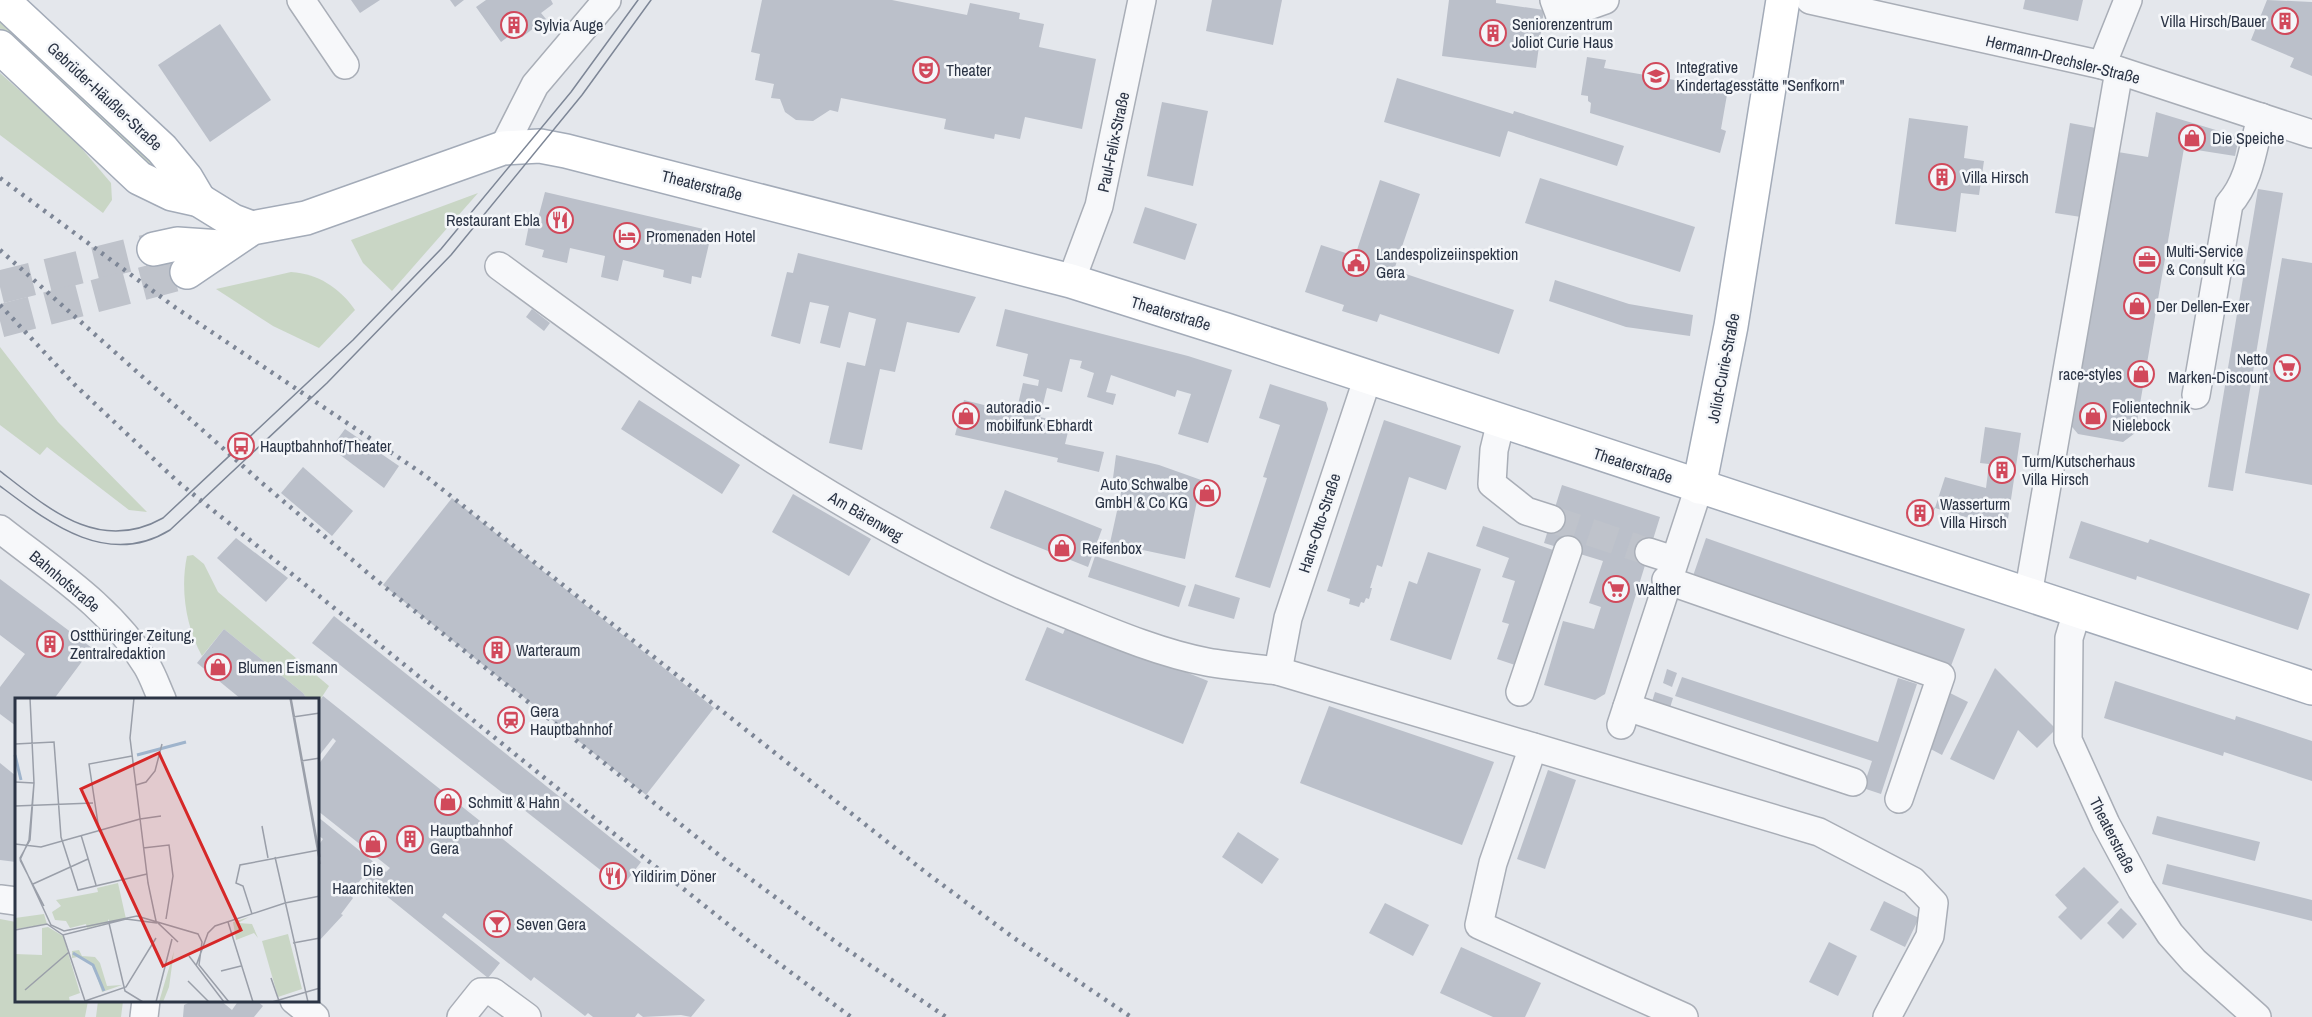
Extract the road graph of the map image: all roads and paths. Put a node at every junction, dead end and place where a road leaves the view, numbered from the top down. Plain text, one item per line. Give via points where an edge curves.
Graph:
1 (2, 0) edge
2 (301, 0) edge
3 (608, 0) edge
4 (1142, 0) edge
5 (1554, 0) edge
6 (1605, 0) edge
7 (1783, 0) edge
8 (1810, 0) edge
9 (2128, 0) edge
10 (0, 47) edge
11 (345, 65) dead end
12 (2110, 68) junction
13 (2261, 117) junction
14 (2312, 134) edge
15 (503, 148) junction
16 (198, 200) junction
17 (252, 228) junction
18 (221, 247) junction
19 (154, 249) tunnel mouth
20 (499, 266) dead end
21 (187, 272) tunnel mouth
22 (1071, 281) junction
23 (1368, 377) junction
24 (2196, 395) dead end
25 (1501, 421) junction
26 (1699, 487) junction
27 (1551, 519) tunnel mouth
28 (0, 529) edge
29 (1568, 550) dead end
30 (1663, 564) junction
31 (2028, 595) junction
32 (2077, 612) junction
33 (1278, 671) junction
34 (2312, 688) edge
35 (1520, 692) dead end
36 (162, 698) edge
37 (1533, 747) junction
38 (1853, 782) dead end
39 (1899, 799) dead end
40 (0, 899) edge
41 (15, 901) edge
42 (146, 1002) edge
43 (144, 1017) edge
44 (461, 1017) edge
45 (527, 1017) edge
46 (1684, 1017) edge
47 (1887, 1017) edge
48 (2257, 1017) edge

1 - 16 main road, Gebrüder-Häußler-Straße via 162,149
2 - 11 street
3 - 15 street via 535,85
4 - 22 street, Paul-Felix-Straße via 1099,206
5 - 6 street via 1560,16
7 - 26 main road, Joliot-Curie-Straße via 1731,326
8 - 12 street, Hermann-Drechsler-Straße
9 - 12 street
10 - 16 main road, Gebrüder-Häußler-Straße via 138,178 172,194
12 - 13 street, Hermann-Drechsler-Straße
12 - 31 street
13 - 14 street, Hermann-Drechsler-Straße
13 - 24 street via 2245,181 2229,204
15 - 17 main road, Theaterstraße via 324,212
15 - 22 main road, Theaterstraße via 540,146 599,158
16 - 17 main road, Gebrüder-Häußler-Straße
17 - 18 main road, Theaterstraße
18 - 19 main road via 177,244
18 - 21 main road, Theaterstraße
20 - 33 street, Am Bärenweg via 790,470 924,550 1028,599 1152,646 1205,661
22 - 23 main road, Theaterstraße
23 - 25 main road, Theaterstraße
23 - 33 street, Hans-Otto-Straße via 1288,618
25 - 26 main road, Theaterstraße
25 - 27 street via 1492,484 1526,511
26 - 30 street, Joliot-Curie-Straße
26 - 31 main road, Theaterstraße
28 - 36 street, Bahnhofstraße via 64,576 117,626 148,667
29 - 35 street
30 - 38 street, Joliot-Curie-Straße via 1624,716
30 - 39 street via 1941,676
31 - 32 main road, Theaterstraße
32 - 34 main road, Theaterstraße
32 - 48 street, Theaterstraße via 2069,638 2068,740 2106,824 2170,934
33 - 37 street, Am Bärenweg
37 - 46 street via 1493,863 1479,925
37 - 47 street, Am Bärenweg via 1819,832 1913,881 1934,903 1930,936
40 - 41 street
42 - 43 street
44 - 45 street via 481,992 493,992

